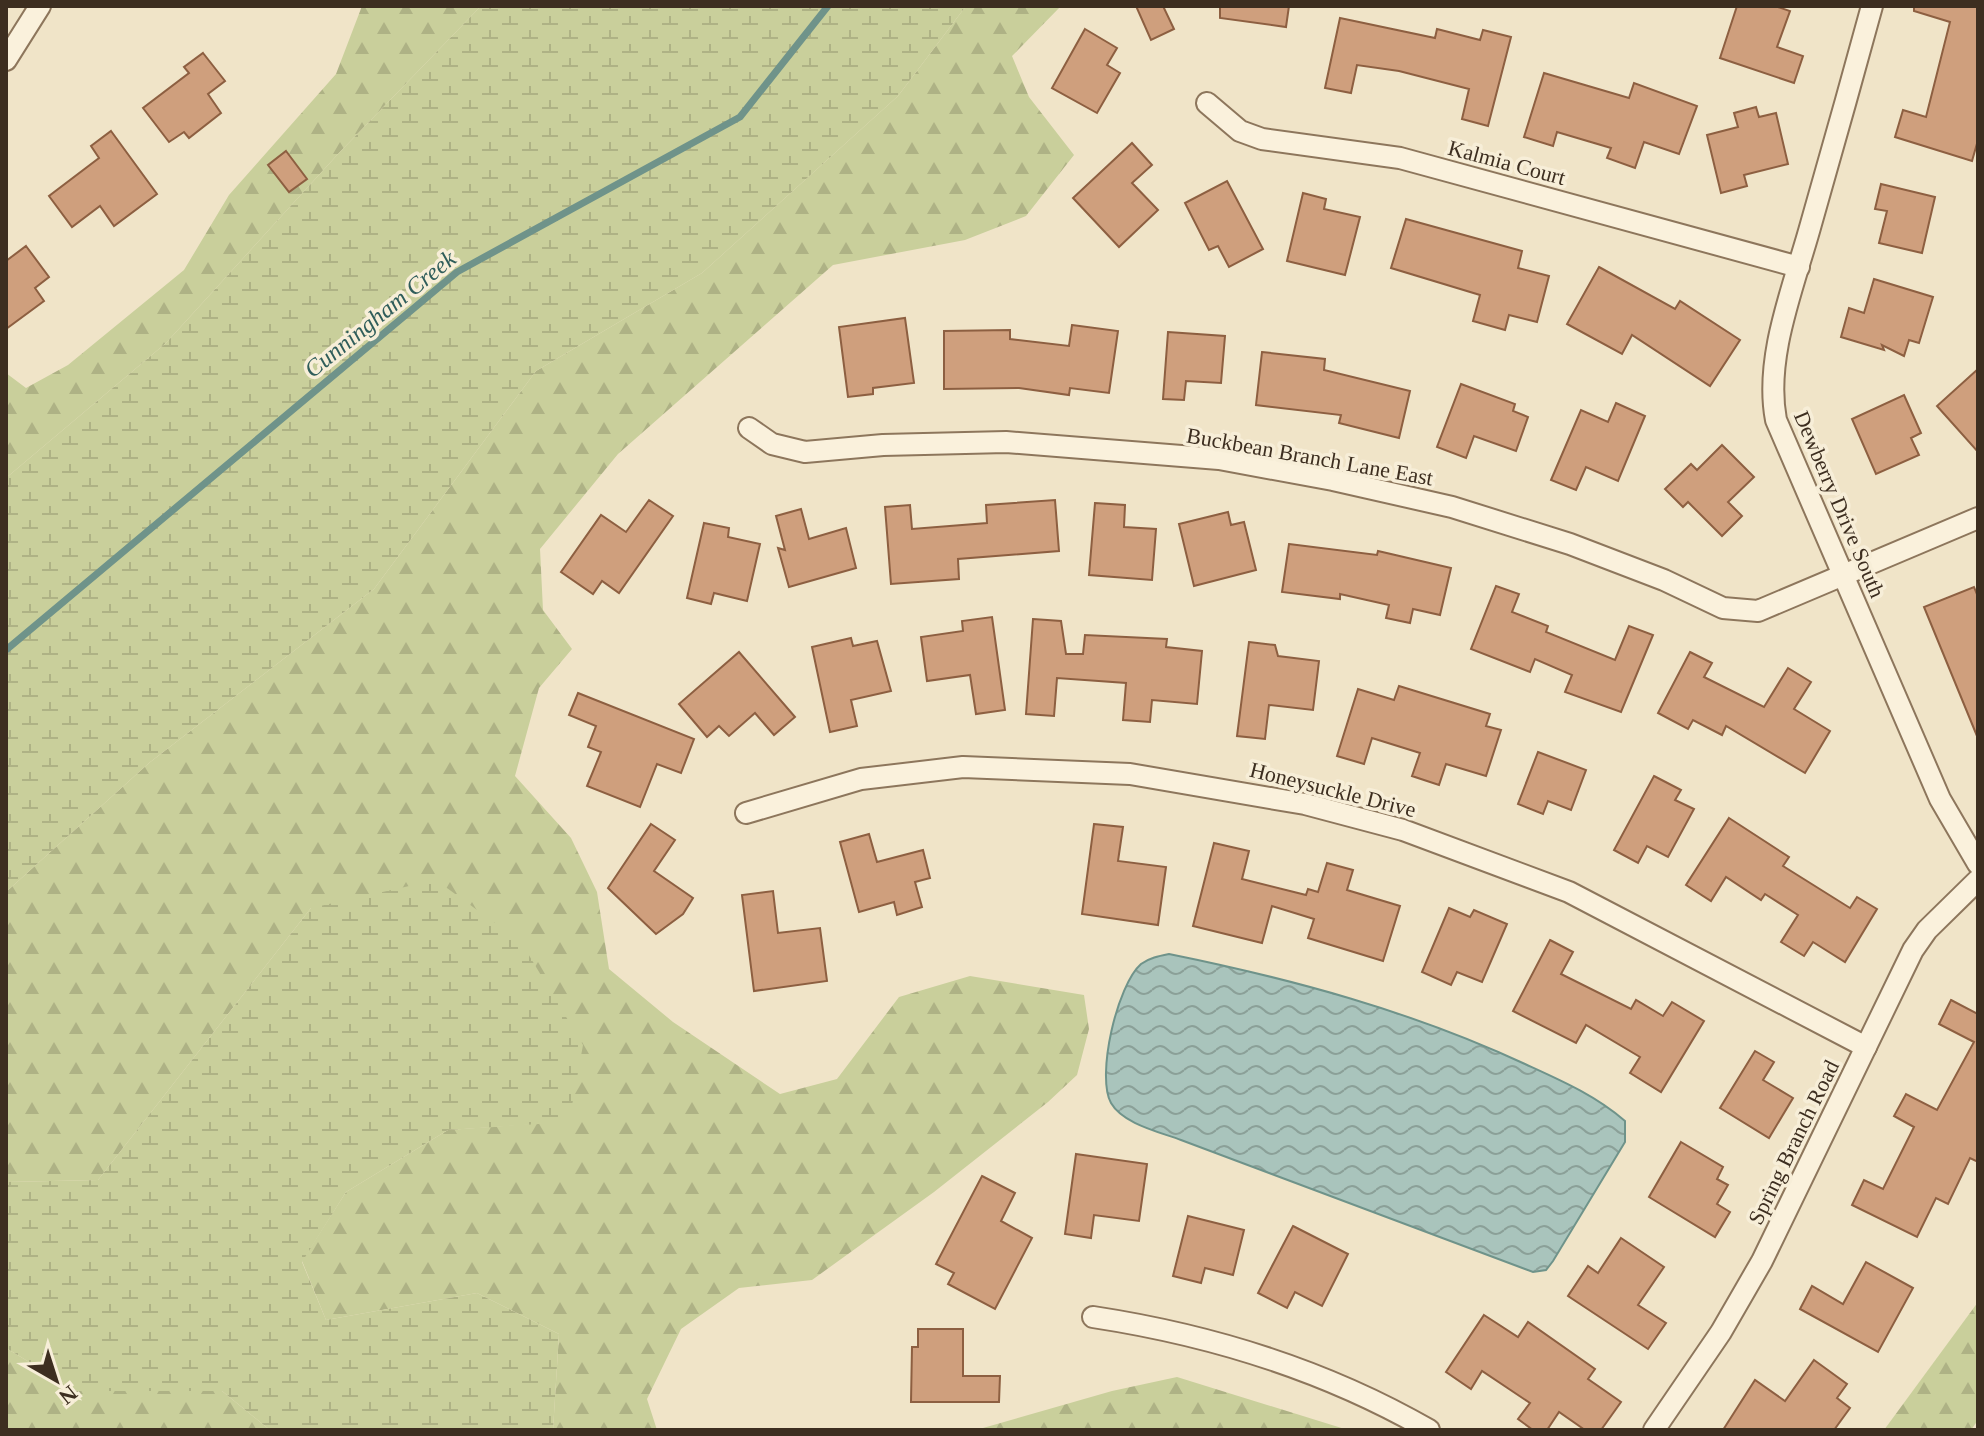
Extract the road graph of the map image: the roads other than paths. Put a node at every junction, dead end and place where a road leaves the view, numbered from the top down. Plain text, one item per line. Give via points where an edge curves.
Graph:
1 (40, 6) edge
2 (1872, 6) edge
3 (6, 60) edge
4 (1207, 103) dead end
5 (1799, 267) junction
6 (749, 428) dead end
7 (1978, 518) edge
8 (1844, 576) junction
9 (746, 813) dead end
10 (1978, 864) edge
11 (1978, 880) edge
12 (1866, 1047) junction
13 (1093, 1317) dead end
14 (1429, 1430) edge
15 (1654, 1430) edge

1 - 3 street
2 - 5 street, Dewberry Drive South
4 - 5 street, Kalmia Court via 1240,131 1262,139 1400,158
5 - 8 street, Dewberry Drive South via 1771,395 1776,420
6 - 8 street, Buckbean Branch Lane East via 772,444 805,452 1006,442 1219,459 1333,480 1452,507 1570,544 1740,612 1758,611
7 - 8 street, Buckbean Branch Lane East
8 - 10 street, Dewberry Drive South via 1940,799
9 - 12 street, Honeysuckle Drive via 861,779 963,767 1130,774 1290,801 1403,830 1569,892
11 - 12 street, Spring Branch Road via 1913,950
12 - 15 street, Spring Branch Road via 1762,1261
13 - 14 street via 1211,1340 1287,1364

